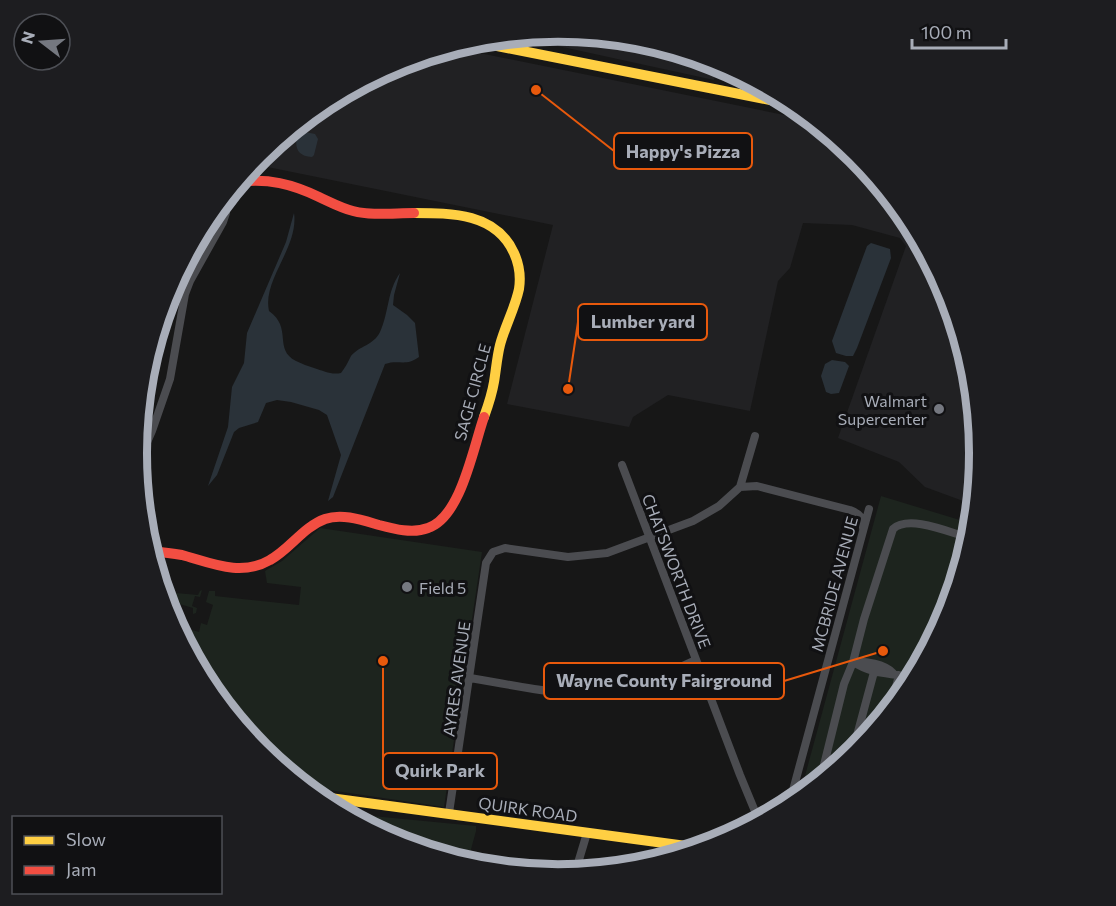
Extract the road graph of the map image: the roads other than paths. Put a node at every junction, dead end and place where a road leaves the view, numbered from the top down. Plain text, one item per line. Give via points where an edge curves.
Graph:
1 (500, 47) edge
2 (768, 100) edge
3 (250, 181) edge
4 (226, 211) edge
5 (755, 436) dead end
6 (147, 441) edge
7 (622, 465) dead end
8 (740, 487) junction
9 (869, 509) dead end
10 (863, 528) junction
11 (960, 535) edge
12 (650, 538) junction
13 (159, 551) edge
14 (696, 660) junction
15 (853, 662) junction
16 (874, 672) junction
17 (896, 674) junction
18 (903, 676) edge
19 (470, 678) junction
20 (893, 690) edge
21 (857, 735) edge
22 (824, 766) edge
23 (793, 790) edge
24 (336, 799) edge
25 (449, 813) junction
26 (756, 813) edge
27 (587, 833) junction
28 (680, 845) edge
29 (579, 863) edge

1 - 2 street
3 - 13 street, SAGE CIRCLE via 272,179 357,212 458,214 488,222 501,232 519,265 518,295 463,482 452,509 440,522 426,529 400,530 355,517 332,517 312,525 282,553 260,566 242,568
4 - 6 street via 189,281 170,379
5 - 8 street
7 - 12 street, CHATSWORTH DRIVE
8 - 10 street via 757,486 850,510 860,515
8 - 12 street via 700,517
9 - 10 street, MCBRIDE AVENUE
10 - 23 street, MCBRIDE AVENUE
11 - 15 street via 907,522 889,535
12 - 14 street, CHATSWORTH DRIVE
12 - 19 street, AYRES AVENUE via 582,557 505,548 493,552 486,563
14 - 19 street via 638,686 606,693 565,693
14 - 26 street, CHATSWORTH DRIVE
15 - 16 street
15 - 17 street via 888,668
15 - 22 street
16 - 17 street
16 - 21 street
17 - 18 street
17 - 20 street
19 - 25 street, AYRES AVENUE
24 - 25 street, QUIRK ROAD
25 - 27 street, QUIRK ROAD
27 - 28 street, QUIRK ROAD
27 - 29 street

